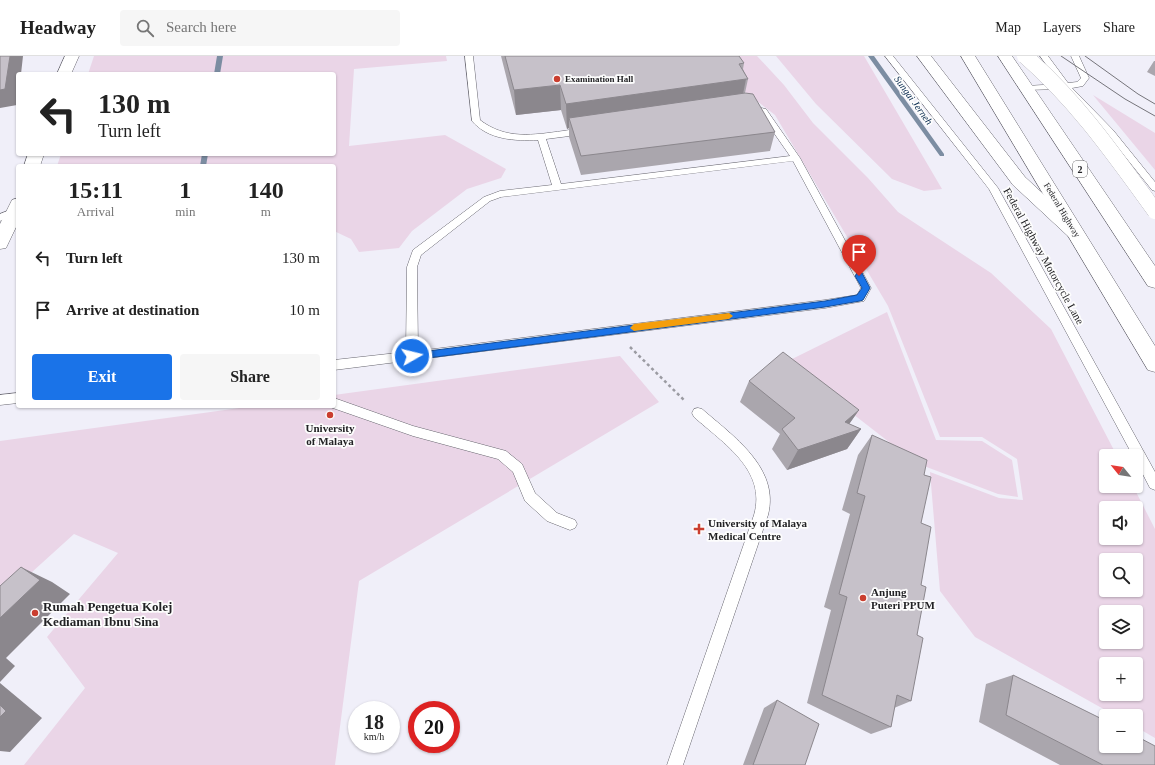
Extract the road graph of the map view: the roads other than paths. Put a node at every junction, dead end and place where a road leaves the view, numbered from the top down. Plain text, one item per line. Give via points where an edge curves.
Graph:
1 (72, 56) edge
2 (469, 56) edge
3 (889, 56) edge
4 (924, 56) edge
5 (968, 56) edge
6 (1005, 56) edge
7 (1025, 56) edge
8 (1044, 56) edge
9 (1075, 56) edge
10 (65, 72) edge
11 (1066, 86) junction
12 (1026, 88) junction
13 (741, 108) edge
14 (595, 129) edge
15 (541, 137) junction
16 (796, 158) junction
17 (558, 188) junction
18 (1155, 188) edge
19 (11, 211) edge
20 (1155, 211) edge
21 (1076, 234) junction
22 (0, 243) edge
23 (1155, 281) edge
24 (412, 356) junction
25 (1155, 364) edge
26 (336, 365) edge
27 (16, 398) edge
28 (0, 400) edge
29 (336, 404) edge
30 (698, 413) road end
31 (1155, 484) edge
32 (570, 524) dead end
33 (675, 765) edge

1 - 10 main road
2 - 15 lane via 476,121 484,128 512,138
3 - 31 lane, Federal Highway Motorcycle Lane via 993,188
4 - 21 main road via 1019,181
5 - 21 main road, Federal Highway
6 - 12 main road, 2
7 - 20 main road, bridge via 1045,73 1086,117
8 - 11 lane
9 - 11 lane via 1085,78 1080,84
11 - 12 lane
11 - 18 lane via 1110,132
12 - 23 main road, 2
13 - 16 lane via 763,111
14 - 15 lane
15 - 17 lane
16 - 17 lane
16 - 24 lane via 866,288 860,298
17 - 24 lane via 500,194 487,199 420,250 412,267
19 - 22 main road
21 - 25 main road, Federal Highway
24 - 26 lane
27 - 28 lane
29 - 32 lane via 413,431 502,455 518,468 530,497 552,517
30 - 33 lane via 754,466 764,499 761,515

